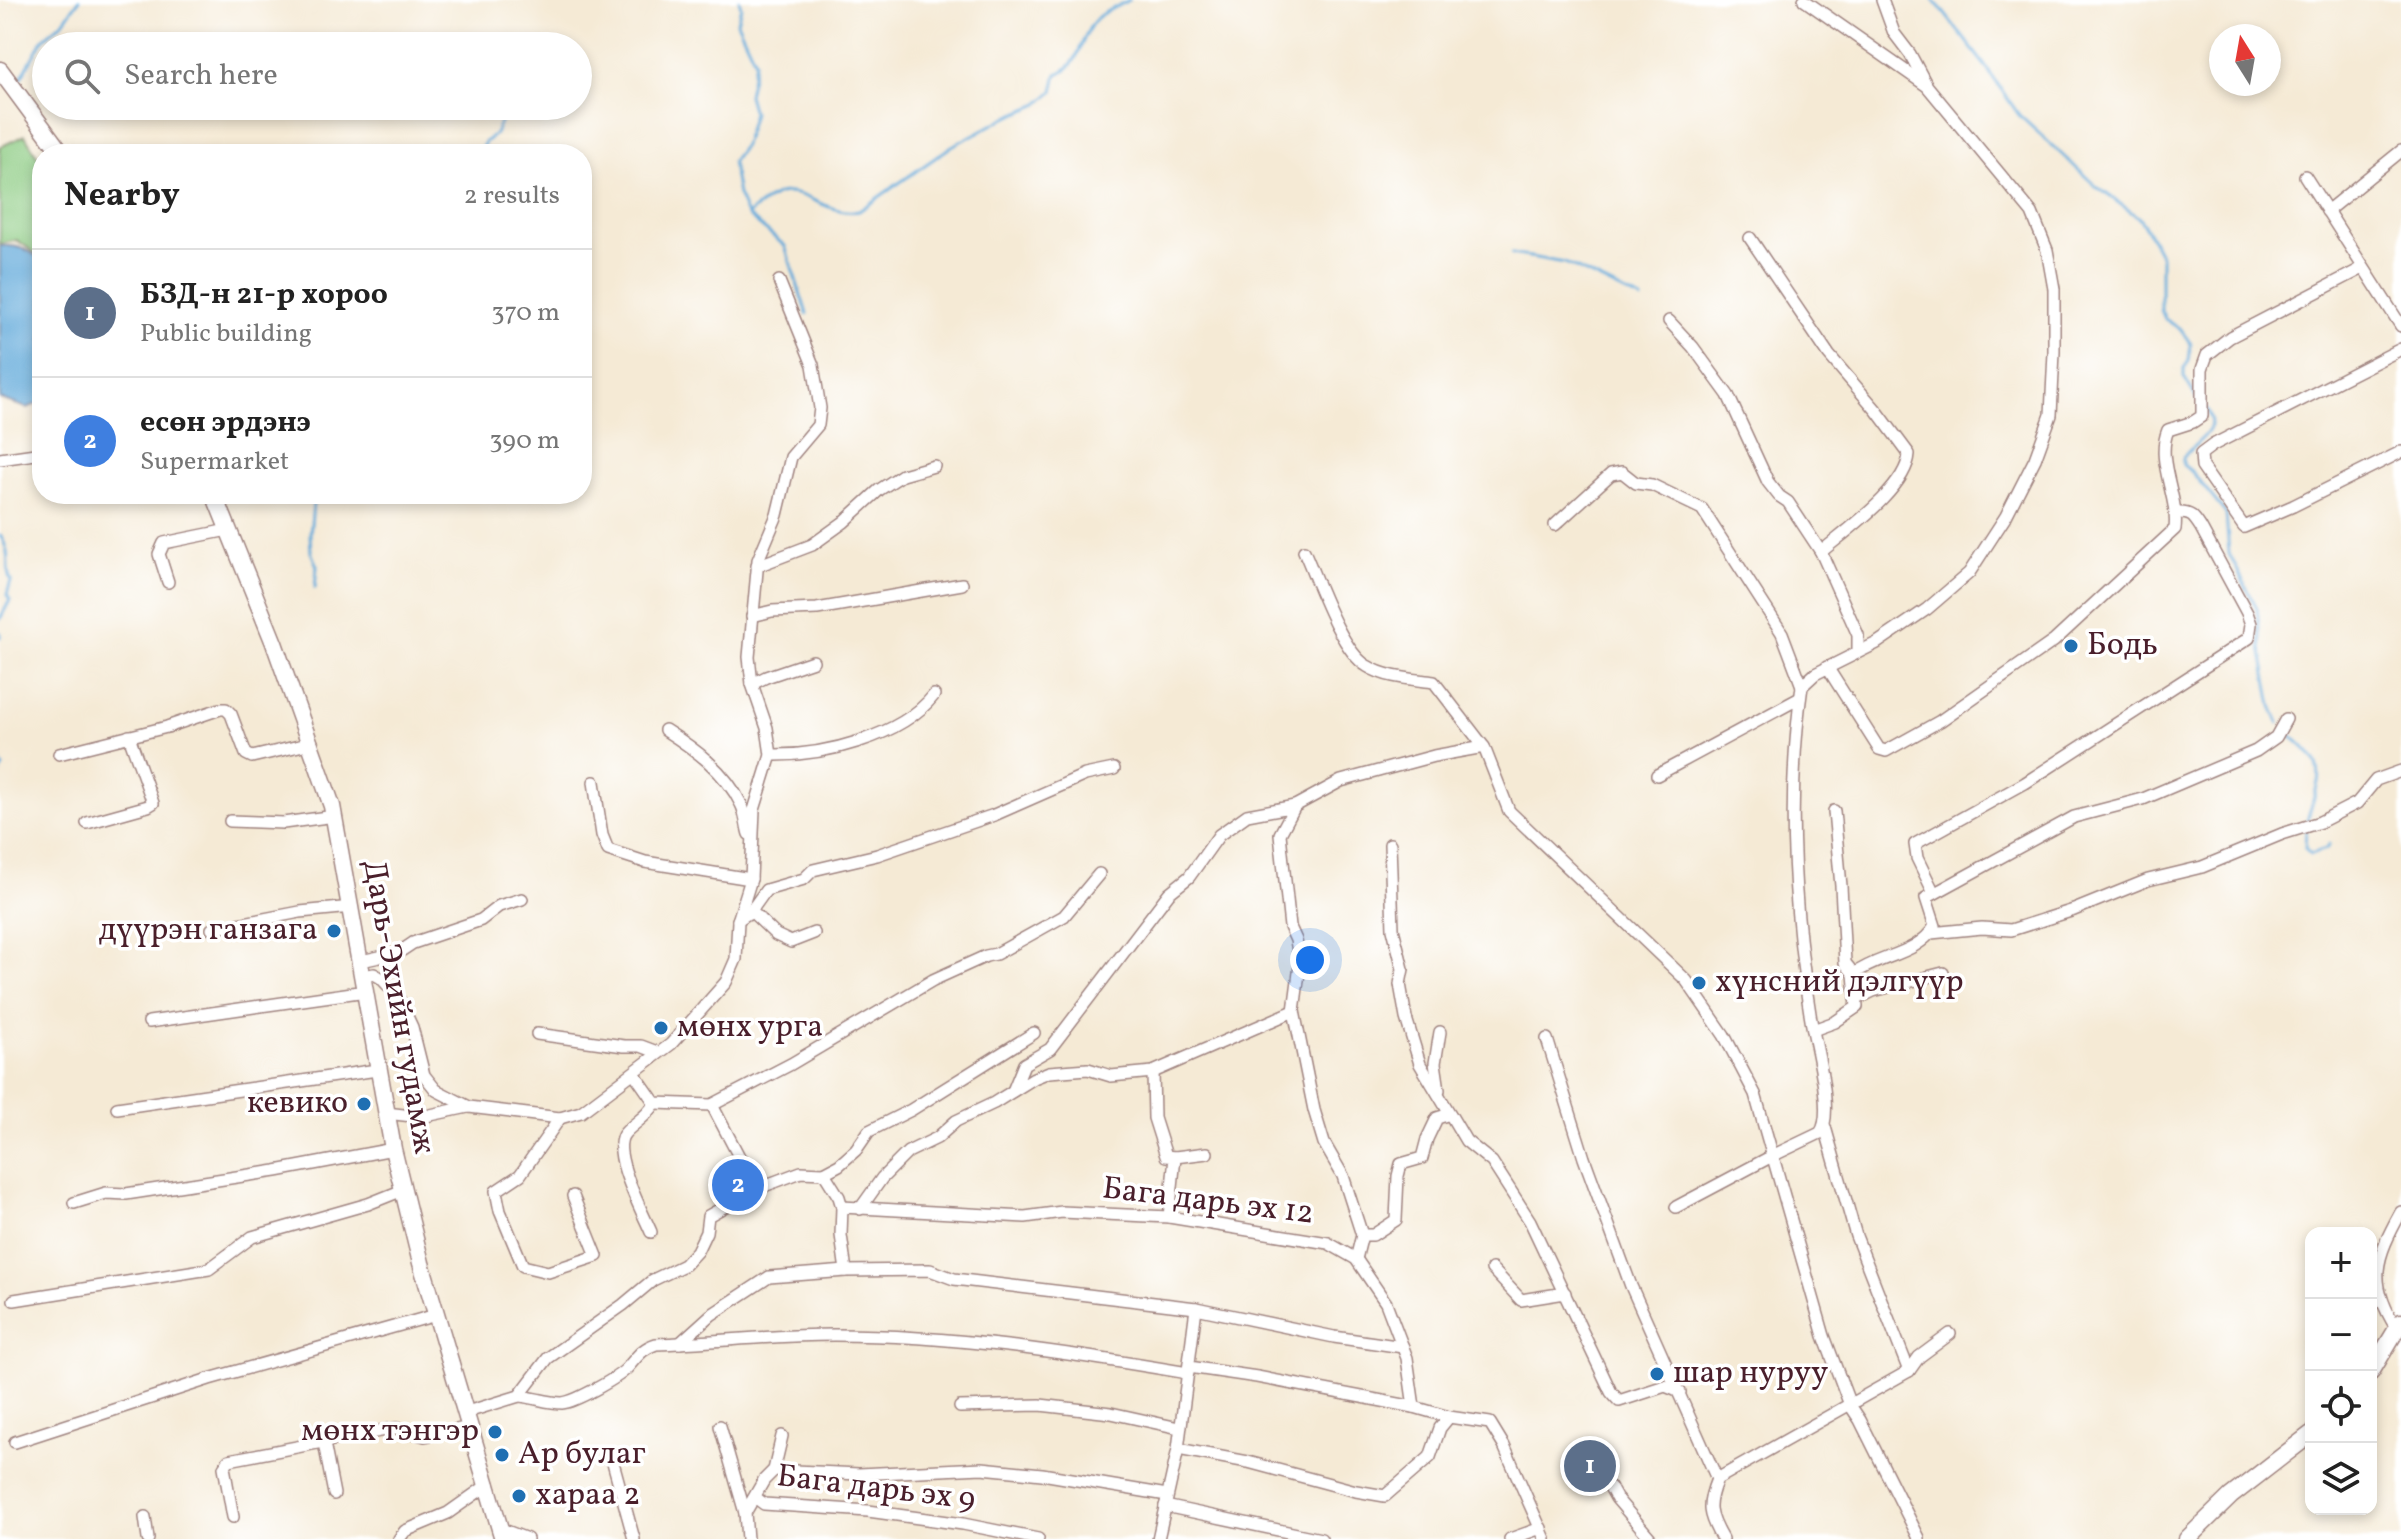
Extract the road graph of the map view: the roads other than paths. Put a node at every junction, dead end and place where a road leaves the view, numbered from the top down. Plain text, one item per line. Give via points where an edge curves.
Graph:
1 (1804, 0) edge
2 (1882, 0) edge
3 (0, 70) edge
4 (1927, 86) junction
5 (32, 113) edge
6 (37, 120) edge
7 (55, 144) edge
8 (2401, 151) edge
9 (2305, 176) dead end
10 (2327, 211) junction
11 (1750, 238) dead end
12 (2363, 268) junction
13 (779, 281) dead end
14 (1669, 321) dead end
15 (2401, 326) edge
16 (2401, 349) edge
17 (2401, 452) edge
18 (32, 454) edge
19 (0, 459) edge
20 (934, 466) dead end
21 (218, 504) edge
22 (2177, 513) junction
23 (1555, 525) dead end
24 (228, 530) junction
25 (1304, 551) dead end
26 (1821, 552) junction
27 (757, 566) junction
28 (168, 582) dead end
29 (962, 584) dead end
30 (752, 616) junction
31 (1858, 652) junction
32 (813, 661) dead end
33 (1827, 667) junction
34 (752, 684) junction
35 (1801, 692) junction
36 (934, 695) dead end
37 (2286, 719) dead end
38 (665, 730) dead end
39 (129, 736) junction
40 (312, 743) junction
41 (1484, 747) junction
42 (59, 754) dead end
43 (771, 755) junction
44 (1114, 769) dead end
45 (2401, 771) edge
46 (1657, 775) dead end
47 (594, 782) dead end
48 (1295, 806) junction
49 (1834, 811) dead end
50 (335, 816) junction
51 (230, 821) dead end
52 (87, 823) dead end
53 (754, 841) junction
54 (1390, 844) dead end
55 (1099, 874) dead end
56 (751, 879) junction
57 (1934, 893) junction
58 (522, 899) dead end
59 (352, 907) junction
60 (751, 911) junction
61 (738, 921) junction
62 (212, 929) dead end
63 (814, 933) dead end
64 (1931, 933) junction
65 (1943, 973) dead end
66 (1854, 974) junction
67 (364, 976) junction
68 (1857, 999) junction
69 (1294, 1011) junction
70 (149, 1022) dead end
71 (1813, 1030) junction
72 (1440, 1032) dead end
73 (1034, 1033) dead end
74 (537, 1034) dead end
75 (1547, 1039) dead end
76 (657, 1052) junction
77 (377, 1070) junction
78 (1153, 1072) junction
79 (634, 1073) junction
80 (1013, 1091) junction
81 (1440, 1098) junction
82 (655, 1103) junction
83 (712, 1105) junction
84 (469, 1107) junction
85 (117, 1108) dead end
86 (386, 1113) junction
87 (1450, 1114) junction
88 (560, 1118) junction
89 (1825, 1127) junction
90 (393, 1149) junction
91 (1207, 1153) dead end
92 (1774, 1155) junction
93 (1175, 1157) junction
94 (824, 1173) junction
95 (756, 1189) junction
96 (403, 1190) junction
97 (573, 1196) dead end
98 (74, 1203) dead end
99 (842, 1207) junction
100 (1676, 1207) dead end
101 (860, 1209) junction
102 (2401, 1212) edge
103 (1169, 1217) junction
104 (651, 1232) dead end
105 (1362, 1235) junction
106 (1356, 1259) junction
107 (1492, 1269) dead end
108 (846, 1271) junction
109 (1565, 1293) junction
110 (14, 1300) dead end
111 (1196, 1308) junction
112 (436, 1315) junction
113 (2399, 1326) edge
114 (1950, 1334) dead end
115 (680, 1343) junction
116 (1403, 1347) junction
117 (1188, 1370) junction
118 (1909, 1371) junction
119 (2372, 1371) edge
120 (1680, 1392) junction
121 (519, 1396) junction
122 (1850, 1405) junction
123 (960, 1407) dead end
124 (1414, 1407) junction
125 (1449, 1417) junction
126 (469, 1419) junction
127 (720, 1426) dead end
128 (1179, 1428) junction
129 (782, 1436) dead end
130 (2305, 1439) edge
131 (15, 1442) dead end
132 (324, 1443) junction
133 (1178, 1449) junction
134 (611, 1455) dead end
135 (774, 1470) junction
136 (1717, 1479) junction
137 (489, 1484) junction
138 (1610, 1487) dead end
139 (334, 1494) dead end
140 (756, 1498) junction
141 (1166, 1501) junction
142 (745, 1513) junction
143 (145, 1517) dead end
144 (233, 1517) dead end
145 (502, 1534) edge
146 (1543, 1534) edge
147 (1919, 1538) edge
148 (148, 1539) edge
149 (399, 1539) edge
150 (527, 1539) edge
151 (634, 1539) edge
152 (747, 1539) edge
153 (1038, 1539) edge
154 (1158, 1539) edge
155 (1321, 1539) edge
156 (1510, 1539) edge
157 (1651, 1539) edge
158 (1722, 1539) edge
159 (2187, 1539) edge

1 - 4 street
2 - 4 street via 1894,33
3 - 5 main road
4 - 31 street via 2032,213 2047,250 2054,289 2051,415 2006,516 1969,573 1927,609
6 - 7 main road
8 - 10 street
9 - 10 street
10 - 12 street
11 - 26 street via 1829,355 1909,454 1897,482
12 - 15 street
12 - 22 street via 2230,337 2207,355 2202,416 2168,430 2162,445
13 - 27 street via 813,365 820,408 818,425 791,457
14 - 26 street via 1728,395 1768,482
16 - 17 street via 2201,454 2202,467 2244,527
18 - 19 street
20 - 27 street via 902,475 812,545
21 - 24 main road, Дарь-Эхийн гудамж
22 - 33 street via 2175,529 2054,641 1940,721 1886,751 1879,749
22 - 57 street via 2194,516 2201,528 2247,613 2249,638 2025,783 1915,844
23 - 35 street via 1611,474 1622,472 1636,483 1652,485 1702,509 1782,633
24 - 28 street via 164,543 159,554
24 - 40 main road, Дарь-Эхийн гудамж
25 - 41 street via 1350,652 1390,675 1434,682
26 - 31 street via 1858,635
27 - 30 street
29 - 30 street
30 - 34 street
31 - 33 street
32 - 34 street
33 - 35 street
34 - 43 street
35 - 46 street
35 - 71 street via 1791,818 1802,968
36 - 43 street via 923,709 869,738
37 - 57 street via 2276,737 2256,751 2143,799 2074,817
38 - 53 street via 716,769 741,803
39 - 40 street via 226,709 252,757
39 - 42 street
39 - 52 street via 153,803
40 - 50 main road, Дарь-Эхийн гудамж
41 - 48 street via 1341,781
41 - 92 street via 1509,811 1693,989 1755,1094
43 - 53 street via 754,810
44 - 60 street via 1085,775 994,815 877,855 813,870 804,879 766,890
45 - 64 street via 2376,780 2357,803 2320,822 2202,867 2148,880 2011,930
47 - 56 street via 608,850 645,862
48 - 69 street via 1280,834 1290,927 1300,965
48 - 80 street via 1247,815 1219,835 1050,1049 1024,1064
49 - 66 street via 1845,963
50 - 51 street via 283,823
50 - 59 main road, Дарь-Эхийн гудамж
53 - 56 street
54 - 81 street via 1393,929 1403,969 1406,1018 1420,1064
55 - 83 street via 1064,916 996,954 933,980
56 - 61 street
57 - 64 street via 1926,898 1935,926
58 - 67 street via 499,906 481,920 413,943
59 - 62 street
59 - 67 main road, Дарь-Эхийн гудамж
60 - 61 street
60 - 63 street via 791,942
61 - 76 street via 736,959 726,982 671,1044
64 - 66 street
65 - 68 street
66 - 68 street
67 - 70 street
67 - 77 main road, Дарь-Эхийн гудамж
67 - 84 street via 381,978 397,995 431,1084
68 - 71 street via 1857,1007
69 - 78 street
69 - 105 street via 1324,1143 1343,1176
71 - 89 street via 1824,1084
72 - 81 street via 1435,1046
73 - 94 street via 869,1131 847,1158
74 - 76 street
75 - 120 street via 1631,1286
76 - 79 street
77 - 85 street
77 - 86 main road, Дарь-Эхийн гудамж
78 - 80 street via 1049,1072
78 - 93 street via 1154,1118 1166,1156
79 - 82 street
79 - 88 street via 581,1112
80 - 101 street via 908,1152
81 - 87 street
82 - 83 street
82 - 104 street via 618,1147
83 - 95 street
84 - 86 street via 421,1117
84 - 88 street
86 - 90 main road, Дарь-Эхийн гудамж
87 - 105 street via 1437,1118 1422,1158 1401,1164 1396,1220 1373,1235
87 - 109 street via 1466,1141 1492,1162 1530,1221
88 - 97 street via 520,1175 496,1191 523,1266 548,1272 597,1256
89 - 92 street
89 - 118 street via 1856,1236
90 - 96 main road, Дарь-Эхийн гудамж
90 - 98 street via 126,1194 106,1193
91 - 93 street
92 - 100 street
92 - 122 street via 1824,1336
93 - 103 street
94 - 95 street via 801,1172
94 - 99 street
95 - 121 street via 708,1216 697,1251 684,1265 653,1280 548,1358
96 - 110 street via 252,1237 209,1269
96 - 112 main road, Дарь-Эхийн гудамж
99 - 101 street, Бага дарь эх 12
99 - 108 street
101 - 103 street, Бага дарь эх 12
102 - 113 street via 2379,1260 2377,1278 2377,1290
103 - 106 street, Бага дарь эх 12 via 1328,1243
105 - 106 street
106 - 116 street, Бага дарь эх 12 via 1386,1303
107 - 109 street via 1521,1300
108 - 111 street via 930,1270 954,1279
108 - 115 street via 769,1277 711,1315
109 - 120 street via 1619,1401 1665,1386
111 - 116 street
111 - 117 street
112 - 126 main road, Дарь-Эхийн гудамж
112 - 131 street via 209,1379
113 - 119 main road
114 - 118 street
115 - 117 street via 834,1335 981,1342
115 - 121 street via 645,1348 628,1369 570,1402
116 - 124 street, Бага дарь эх 12
117 - 124 street via 1257,1377
117 - 128 street
118 - 122 street
120 - 136 street
121 - 126 street
122 - 136 street
122 - 147 street
123 - 128 street via 1040,1405
124 - 125 street
125 - 133 street via 1430,1457 1385,1496
125 - 146 street via 1490,1423
126 - 132 street via 425,1436 396,1428
126 - 137 main road, Дарь-Эхийн гудамж
127 - 142 street
128 - 133 street
129 - 135 street
130 - 159 main road via 2231,1496
132 - 139 street
132 - 144 street via 225,1463
133 - 141 street
134 - 151 street
135 - 140 street
135 - 141 street via 859,1474 982,1468 1042,1474
136 - 158 street via 1709,1517
137 - 145 main road, Дарь-Эхийн гудамж
137 - 149 street
138 - 157 street
140 - 142 street
140 - 153 street, Бага дарь эх 9 via 764,1504 868,1511
141 - 154 street
141 - 155 street
142 - 152 street
143 - 148 street
145 - 150 street
146 - 156 street

